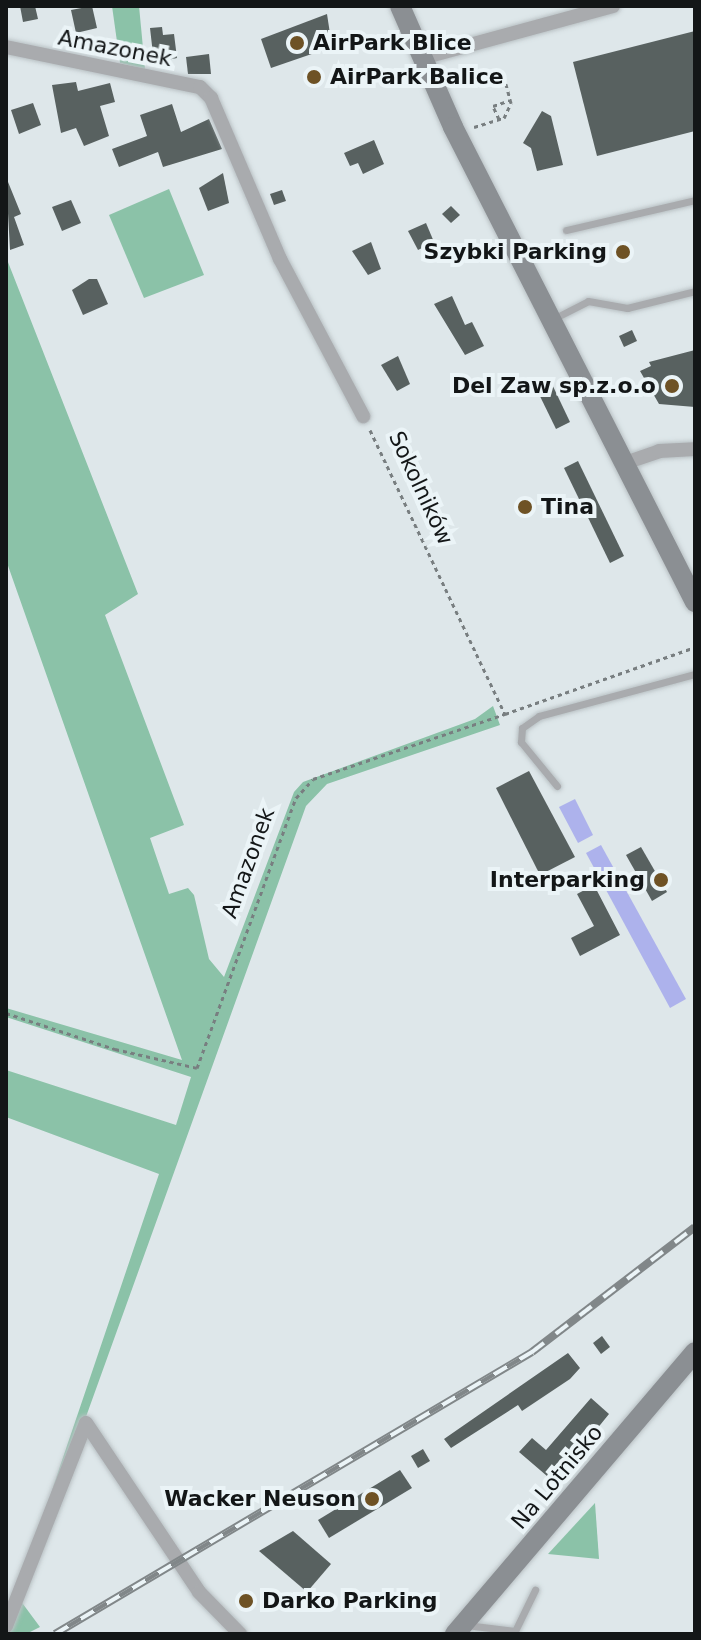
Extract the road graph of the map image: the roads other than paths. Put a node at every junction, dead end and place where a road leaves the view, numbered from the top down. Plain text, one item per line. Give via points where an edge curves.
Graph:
1 (400, 6) edge
2 (613, 6) edge
3 (6, 47) edge
4 (422, 58) junction
5 (211, 98) joint
6 (695, 200) edge
7 (566, 230) dead end
8 (695, 291) edge
9 (551, 320) junction
10 (363, 416) road end
11 (695, 449) edge
12 (625, 463) junction
13 (695, 602) edge
14 (695, 674) edge
15 (557, 786) dead end
16 (692, 1361) edge
17 (535, 1590) dead end
18 (6, 1626) edge
19 (458, 1631) edge
20 (240, 1634) edge

1 - 4 main road
2 - 4 street
3 - 5 street, Amazonek via 200,87
4 - 9 main road
5 - 10 street, Sokolników via 280,259
6 - 7 lane
8 - 9 lane via 627,308 588,301
9 - 12 main road
11 - 12 street via 659,451
12 - 13 main road
14 - 15 lane via 539,716 522,728 521,742
16 - 19 main road, Na Lotnisko
17 - 19 lane via 515,1631
18 - 20 street via 86,1423 199,1592

